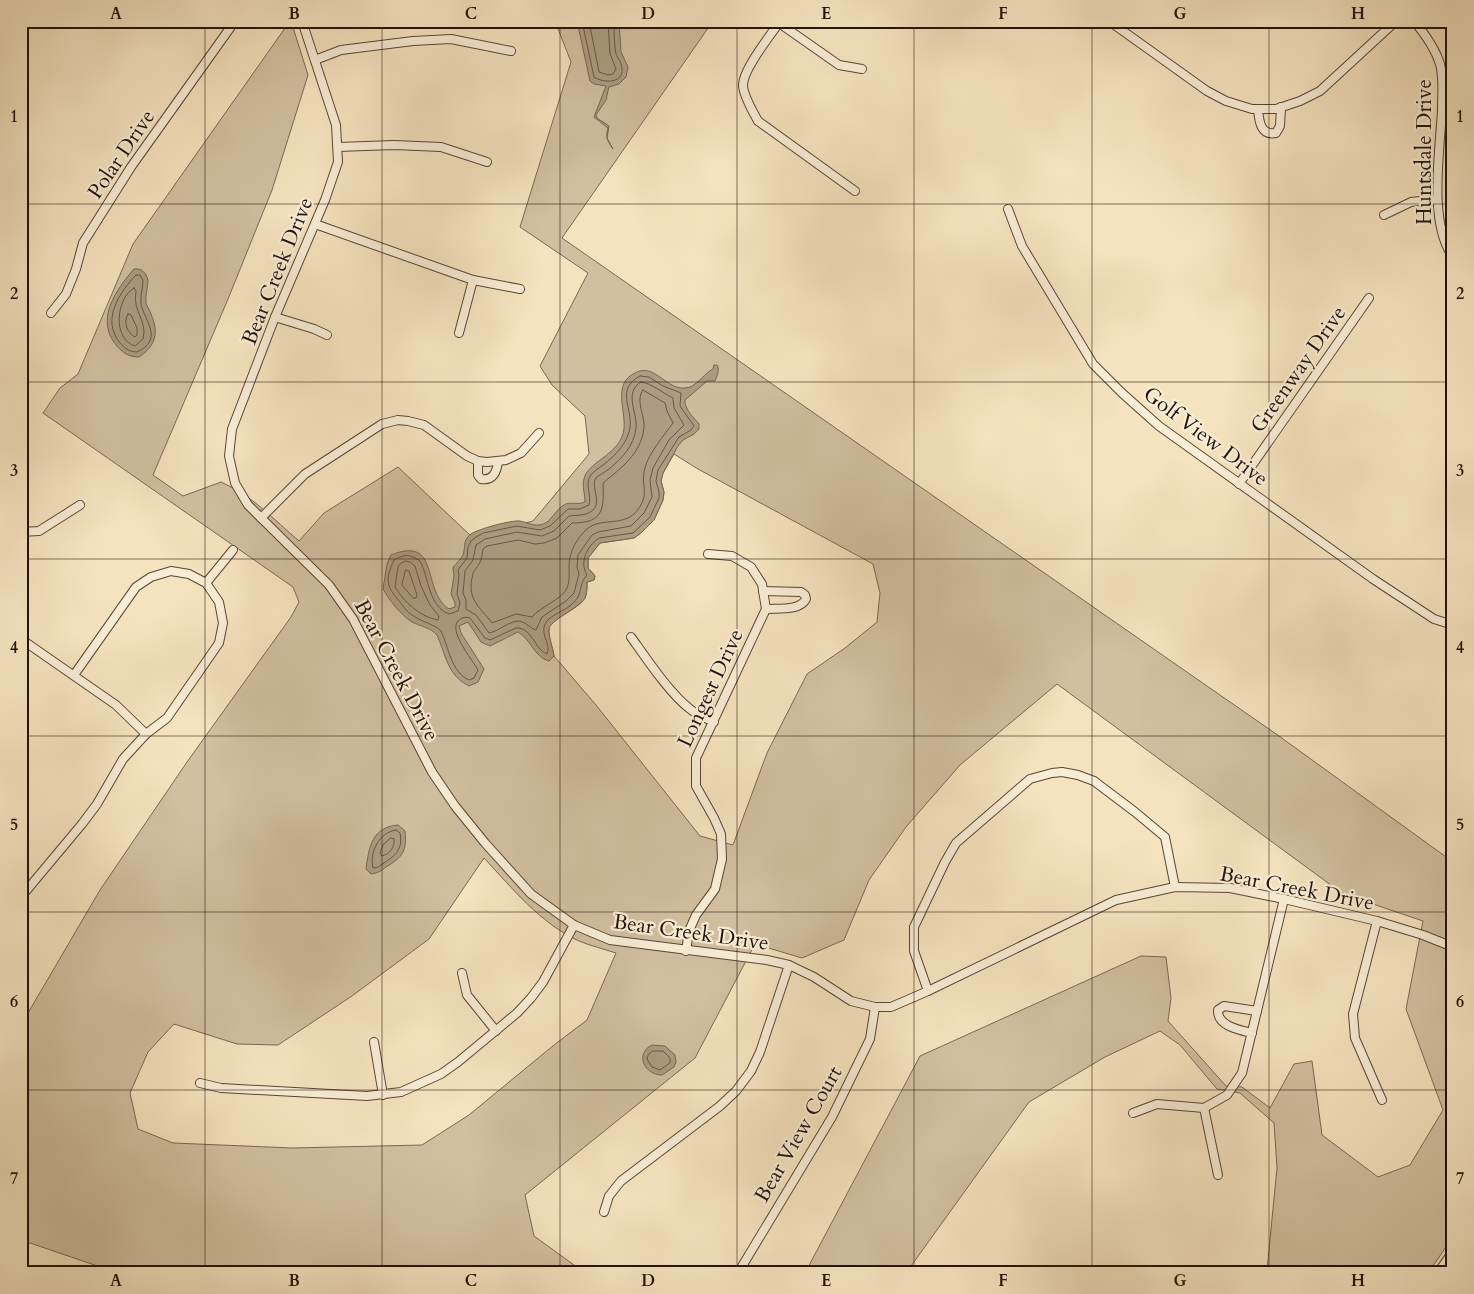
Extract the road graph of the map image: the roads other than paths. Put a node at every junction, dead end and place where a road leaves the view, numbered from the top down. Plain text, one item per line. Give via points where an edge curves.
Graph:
1 (235, 21) edge
2 (302, 21) edge
3 (1109, 21) edge
4 (1396, 21) edge
5 (1414, 21) edge
6 (780, 22) edge
7 (511, 51) dead end
8 (315, 60) junction
9 (862, 69) dead end
10 (1281, 107) junction
11 (1258, 109) junction
12 (338, 147) junction
13 (487, 162) dead end
14 (855, 191) dead end
15 (1437, 199) junction
16 (1008, 209) dead end
17 (1384, 214) dead end
18 (315, 224) junction
19 (1453, 257) edge
20 (473, 280) junction
21 (520, 289) dead end
22 (1369, 298) dead end
23 (51, 313) dead end
24 (275, 317) junction
25 (459, 332) dead end
26 (327, 335) dead end
27 (539, 433) dead end
28 (478, 461) junction
29 (498, 461) junction
30 (1239, 484) junction
31 (80, 505) dead end
32 (261, 518) junction
33 (21, 532) edge
34 (233, 550) dead end
35 (708, 554) dead end
36 (206, 583) junction
37 (763, 591) junction
38 (766, 610) junction
39 (1453, 625) edge
40 (631, 637) dead end
41 (21, 639) edge
42 (74, 675) junction
43 (714, 722) junction
44 (146, 734) junction
45 (1174, 887) junction
46 (21, 897) edge
47 (1284, 899) junction
48 (1377, 922) junction
49 (574, 925) junction
50 (1453, 947) edge
51 (686, 951) junction
52 (789, 965) junction
53 (462, 973) dead end
54 (928, 991) junction
55 (875, 1007) junction
56 (1257, 1011) junction
57 (496, 1031) junction
58 (1252, 1033) junction
59 (374, 1042) dead end
60 (200, 1083) dead end
61 (383, 1095) junction
62 (1382, 1100) dead end
63 (1204, 1108) junction
64 (1133, 1113) dead end
65 (1218, 1175) dead end
66 (604, 1212) dead end
67 (1453, 1253) edge
68 (738, 1273) edge
69 (1439, 1273) edge

1 - 23 street, Polar Drive via 130,167 83,243 66,294
2 - 8 street, Bear Creek Drive
3 - 11 street via 1207,91 1226,101
4 - 10 street via 1320,91
5 - 15 street, Huntsdale Drive via 1433,48 1443,84
6 - 9 street via 839,65
6 - 14 street via 748,68 743,85 749,106 758,121
7 - 8 street via 451,39 341,50
8 - 12 street, Bear Creek Drive via 336,125
10 - 11 street
10 - 11 street via 1280,126 1276,133 1270,134 1261,126
12 - 13 street via 394,145 441,148
12 - 18 street, Bear Creek Drive via 338,162
15 - 17 street via 1411,202
15 - 19 street, Huntsdale Drive via 1440,230
16 - 30 street, Golf View Drive via 1022,246 1093,364 1159,426
18 - 20 street
18 - 24 street, Bear Creek Drive
20 - 21 street
20 - 25 street
22 - 30 street, Greenway Drive
24 - 26 street
24 - 32 street, Bear Creek Drive via 232,429 229,456 234,483
27 - 29 street via 521,452
28 - 29 street
28 - 29 street via 478,475 486,480 492,478
28 - 32 street via 424,425 408,420 382,424 305,474
30 - 39 street, Golf View Drive via 1401,598 1434,619
31 - 33 street via 39,531
32 - 49 street, Bear Creek Drive via 329,585 353,619 432,772 456,806 531,894
34 - 36 street
35 - 37 street, Longest Drive via 732,556 751,567
36 - 42 street via 189,574 171,571 151,576 136,588
36 - 44 street via 219,602 224,623 219,643 167,718
37 - 38 street, Longest Drive
37 - 38 street via 800,592 806,599 795,607
38 - 43 street, Longest Drive
40 - 43 street via 684,704
41 - 42 street
42 - 44 street via 116,705
43 - 51 street, Longest Drive via 696,758 696,786 721,834 722,860 714,889 689,931
44 - 46 street via 122,759 82,824
45 - 47 street, Bear Creek Drive via 1230,888
45 - 54 street, Bear Creek Drive via 1116,900
45 - 54 street via 1165,837 1094,781 1062,772 1030,779 956,843 945,862 914,927 914,951
47 - 48 street, Bear Creek Drive
47 - 56 street
48 - 50 street, Bear Creek Drive
48 - 62 street via 1353,1014 1354,1038
49 - 51 street, Bear Creek Drive via 610,940
49 - 57 street via 543,982 517,1013
51 - 52 street, Bear Creek Drive
52 - 55 street, Bear Creek Drive via 851,1001
52 - 66 street via 751,1071 720,1106 621,1181 609,1196
53 - 57 street via 467,995
54 - 55 street, Bear Creek Drive via 891,1006
55 - 68 street, Bear View Court via 870,1039 832,1117
56 - 58 street
56 - 58 street via 1224,1006 1218,1010 1221,1021
57 - 61 street via 441,1074 401,1092
58 - 63 street via 1242,1073 1227,1095
59 - 61 street
60 - 61 street via 221,1088
63 - 64 street via 1156,1104
63 - 65 street
67 - 69 street

